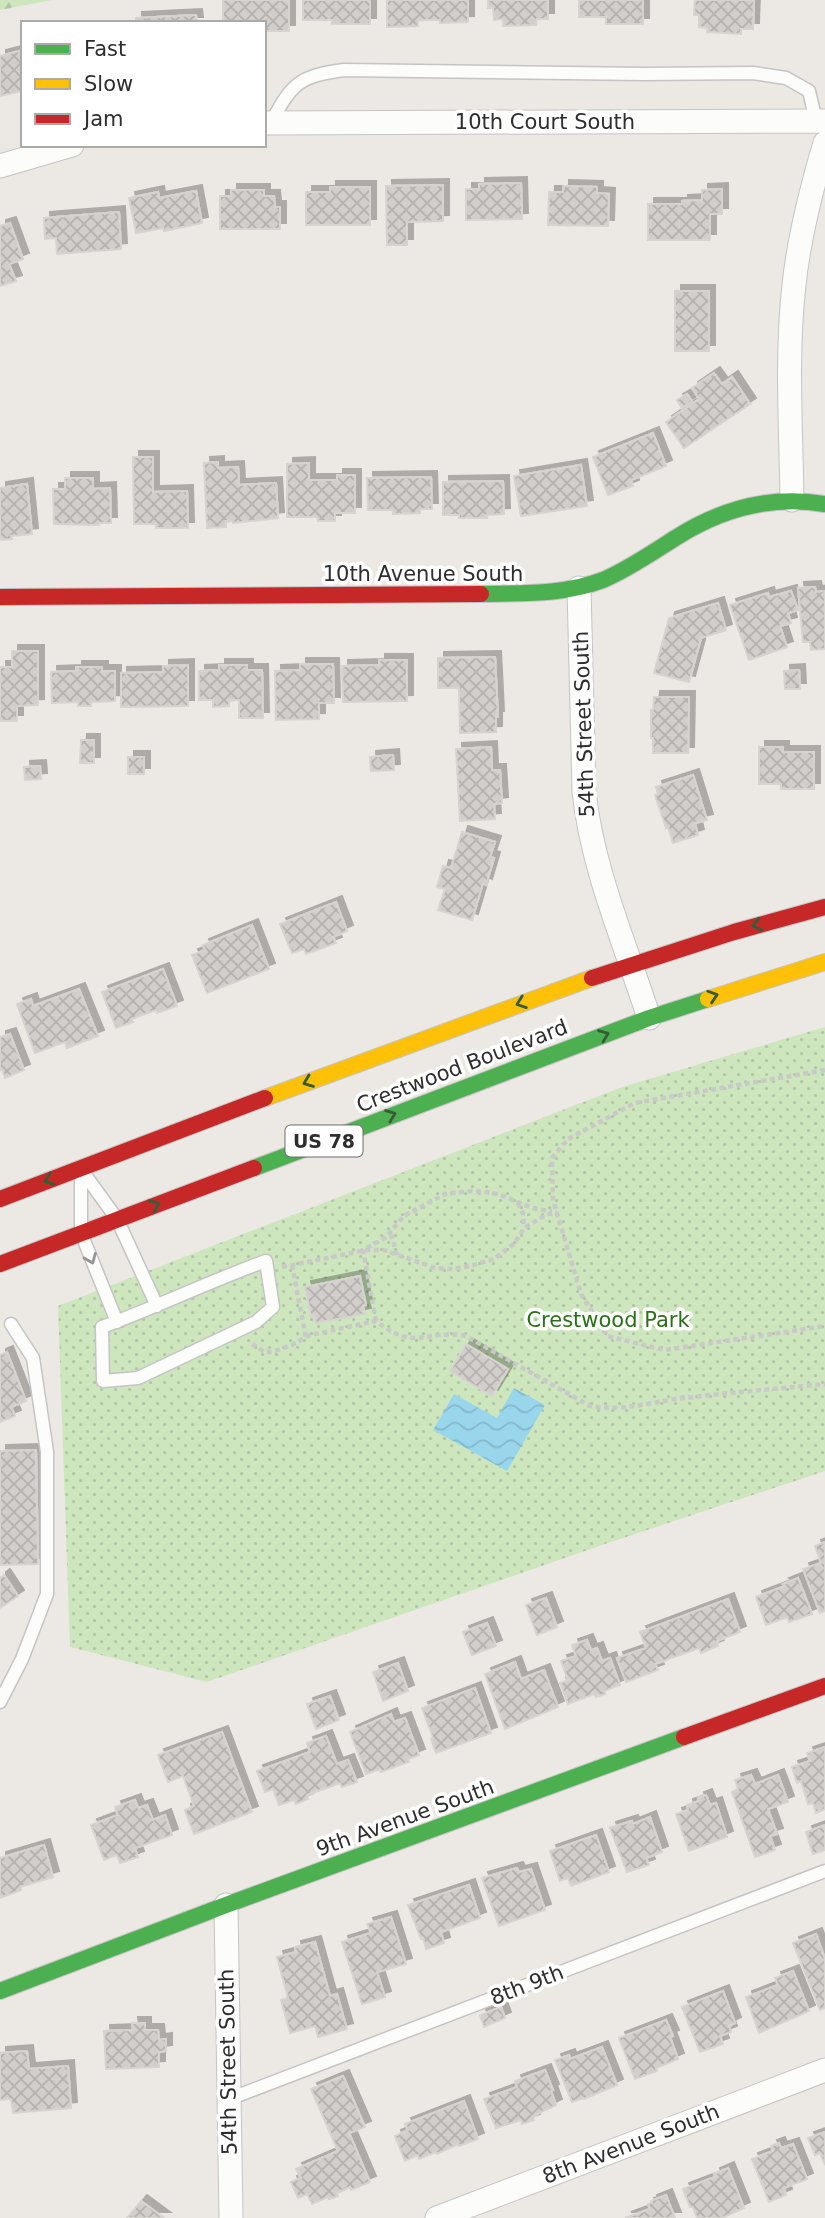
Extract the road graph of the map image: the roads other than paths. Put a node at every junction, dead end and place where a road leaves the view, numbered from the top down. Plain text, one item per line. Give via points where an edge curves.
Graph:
1 (821, 121) edge
2 (268, 123) edge
3 (825, 144) edge
4 (65, 147) edge
5 (0, 166) edge
6 (792, 500) junction
7 (825, 504) edge
8 (579, 588) junction
9 (0, 597) edge
10 (825, 907) edge
11 (825, 962) edge
12 (632, 965) junction
13 (649, 1017) junction
14 (81, 1168) junction
15 (0, 1199) edge
16 (117, 1219) junction
17 (81, 1233) junction
18 (0, 1264) edge
19 (157, 1306) junction
20 (117, 1322) junction
21 (11, 1324) dead end
22 (825, 1686) edge
23 (0, 1702) edge
24 (825, 1871) edge
25 (226, 1905) junction
26 (0, 1991) edge
27 (825, 2070) edge
28 (229, 2099) junction
29 (231, 2218) edge
30 (437, 2218) edge

1 - 2 street, 10th Court South
1 - 2 lane via 809,91 786,78 753,73 344,70 316,74 300,82
3 - 6 street via 805,217 794,286
4 - 5 street
6 - 7 main road, 10th Avenue South
6 - 8 main road, 10th Avenue South via 719,513 621,572
8 - 9 main road, 10th Avenue South via 526,595
8 - 12 street, 54th Street South via 583,791 601,876
10 -> 12 main road, Crestwood Boulevard
13 -> 11 main road, Crestwood Boulevard / US 78
12 - 13 street, 54th Street South
12 -> 14 main road, Crestwood Boulevard
16 -> 13 main road, Crestwood Boulevard / US 78
14 -> 15 main road, Crestwood Boulevard
14 - 16 lane
14 - 17 lane
16 - 17 main road, Crestwood Boulevard / US 78
16 - 19 lane
17 - 18 main road, Crestwood Boulevard / US 78
17 -> 20 lane
19 - 20 lane
19 - 20 lane via 266,1261 273,1307 256,1322 138,1378 103,1381 102,1327
21 - 23 lane via 33,1358 47,1452 47,1594
22 - 25 main road, 9th Avenue South
24 - 28 lane, 8th 9th
25 - 26 main road, 9th Avenue South
25 - 28 street, 54th Street South
27 - 30 street, 8th Avenue South
28 - 29 street, 54th Street South

